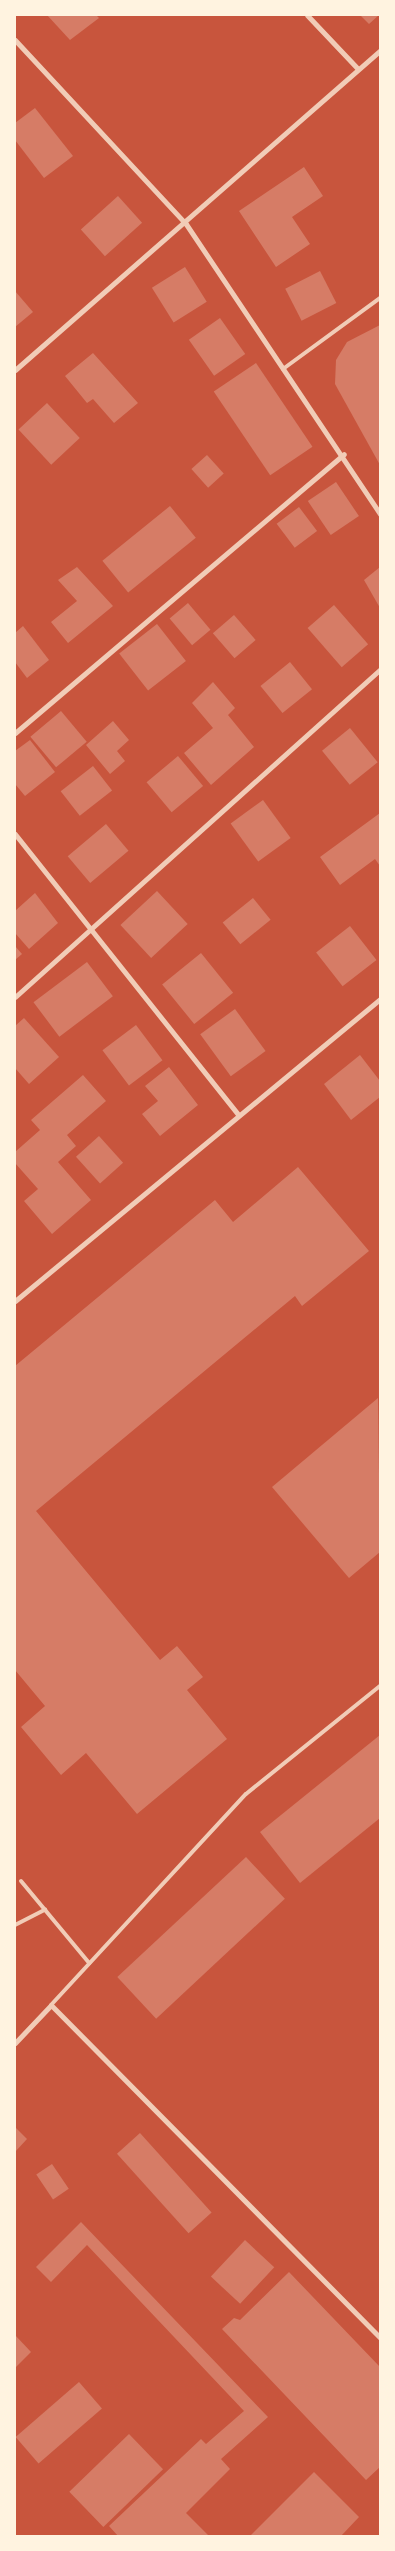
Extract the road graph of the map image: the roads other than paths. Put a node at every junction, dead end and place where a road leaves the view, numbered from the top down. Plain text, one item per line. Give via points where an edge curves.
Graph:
1 (307, 15) edge
2 (15, 40) edge
3 (380, 51) edge
4 (358, 70) junction
5 (186, 224) junction
6 (380, 298) edge
7 (15, 370) edge
8 (282, 370) junction
9 (344, 454) junction
10 (380, 514) edge
11 (380, 670) edge
12 (15, 733) edge
13 (15, 834) edge
14 (88, 930) junction
15 (15, 997) edge
16 (380, 999) edge
17 (238, 1114) junction
18 (15, 1301) edge
19 (380, 1686) edge
20 (21, 1881) dead end
21 (45, 1910) junction
22 (15, 1925) edge
23 (89, 1963) junction
24 (51, 2005) junction
25 (15, 2044) edge
26 (380, 2338) edge

1 - 4 street
2 - 5 street
3 - 4 street
4 - 5 street
5 - 7 street
5 - 8 street
6 - 8 lane
8 - 9 street
9 - 10 street
9 - 12 street
11 - 14 street
13 - 14 street
14 - 15 street
14 - 17 street
16 - 17 street
17 - 18 street
19 - 23 lane via 246,1794
20 - 21 lane
21 - 22 lane
21 - 23 lane
23 - 24 lane
24 - 25 street
24 - 26 street

